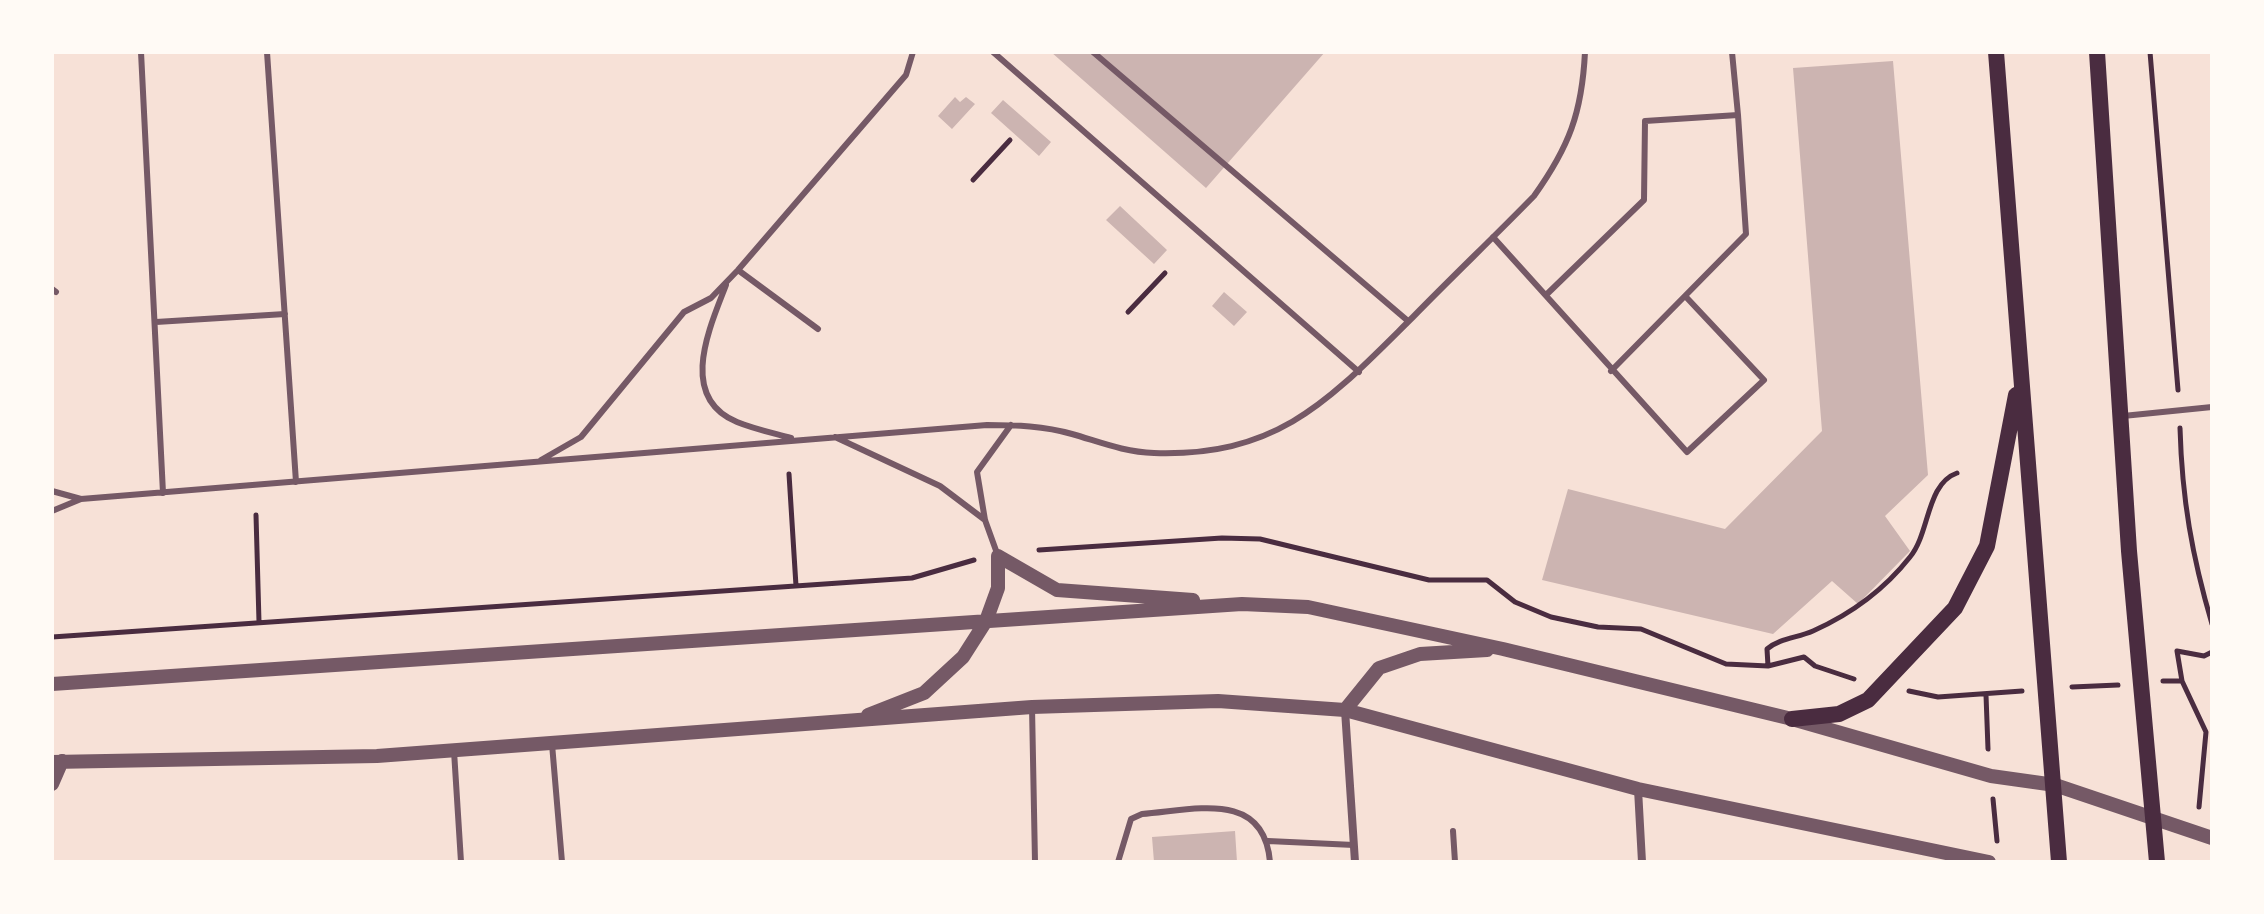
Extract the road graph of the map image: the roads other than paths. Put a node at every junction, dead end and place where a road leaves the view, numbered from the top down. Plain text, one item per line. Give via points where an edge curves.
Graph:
1 (141, 52) edge
2 (267, 52) edge
3 (913, 52) edge
4 (993, 52) edge
5 (1093, 52) edge
6 (1585, 52) edge
7 (1732, 52) edge
8 (1996, 52) edge
9 (2097, 52) edge
10 (1738, 115) junction
11 (1493, 237) junction
12 (738, 270) junction
13 (728, 280) junction
14 (1546, 295) junction
15 (1687, 298) junction
16 (285, 314) junction
17 (1408, 321) junction
18 (156, 322) junction
19 (818, 329) dead end
20 (1611, 371) junction
21 (1359, 372) junction
22 (2020, 374) junction
23 (2212, 407) edge
24 (2123, 416) junction
25 (1011, 425) junction
26 (832, 436) junction
27 (794, 439) junction
28 (538, 462) junction
29 (296, 482) junction
30 (52, 491) edge
31 (163, 493) junction
32 (81, 499) junction
33 (52, 511) edge
34 (985, 520) junction
35 (998, 556) junction
36 (1249, 605) junction
37 (986, 621) junction
38 (1503, 649) junction
39 (52, 684) edge
40 (1032, 707) junction
41 (1345, 710) junction
42 (1792, 719) junction
43 (852, 721) junction
44 (552, 744) junction
45 (454, 751) junction
46 (57, 761) edge
47 (52, 784) edge
48 (2055, 785) junction
49 (1638, 789) junction
50 (2154, 816) junction
51 (1453, 831) dead end
52 (2212, 838) edge
53 (1268, 841) junction
54 (1354, 845) junction
55 (461, 862) edge
56 (562, 862) edge
57 (1035, 862) edge
58 (1118, 862) edge
59 (1270, 862) edge
60 (1355, 862) edge
61 (1455, 862) edge
62 (1642, 862) edge
63 (1989, 862) edge
64 (2059, 862) edge
65 (2157, 862) edge

1 - 18 lane
2 - 16 lane
3 - 12 lane via 906,75
4 - 21 lane
5 - 17 lane
6 - 11 lane via 1576,121 1561,158 1534,196
7 - 10 lane
8 - 22 main road
9 - 24 main road
10 - 14 lane via 1645,121 1644,200
10 - 15 lane via 1746,234
11 - 14 lane
11 - 17 lane
12 - 13 lane
12 - 19 lane
13 - 27 lane via 704,344 702,373 710,403 734,421
13 - 28 lane via 711,298 684,312 581,437
14 - 20 lane
15 - 20 lane
15 - 20 lane via 1764,380 1687,452
16 - 18 lane
16 - 29 lane
17 - 21 lane
18 - 31 lane
21 - 25 lane via 1295,421 1249,443 1210,453 1112,449 1071,434
22 - 42 main road via 1987,546 1955,608 1868,700 1839,714
22 - 48 main road
23 - 24 lane
24 - 50 main road via 2129,551
25 - 26 lane
25 - 34 lane via 977,472
26 - 27 lane
26 - 34 lane via 940,486
27 - 28 lane
28 - 29 lane
29 - 31 lane
30 - 32 lane
31 - 32 lane
32 - 33 lane
34 - 35 lane
35 - 36 street via 1057,590
35 - 37 street via 998,588
36 - 37 street
36 - 38 street via 1308,607
37 - 39 street
37 - 43 street via 963,657 924,693
38 - 41 street via 1420,654 1379,668
38 - 42 street
40 - 41 street via 1218,701
40 - 43 street
40 - 57 lane
41 - 49 street
41 - 54 street
42 - 48 street via 1991,776
43 - 44 street
44 - 45 street
44 - 56 lane
45 - 46 street
45 - 55 lane
46 - 47 street
48 - 50 street
48 - 64 main road
49 - 62 street
49 - 63 street
50 - 52 street
50 - 65 main road
51 - 61 lane
53 - 54 lane
53 - 58 lane via 1243,811 1142,814 1131,819
53 - 59 lane
54 - 60 street

